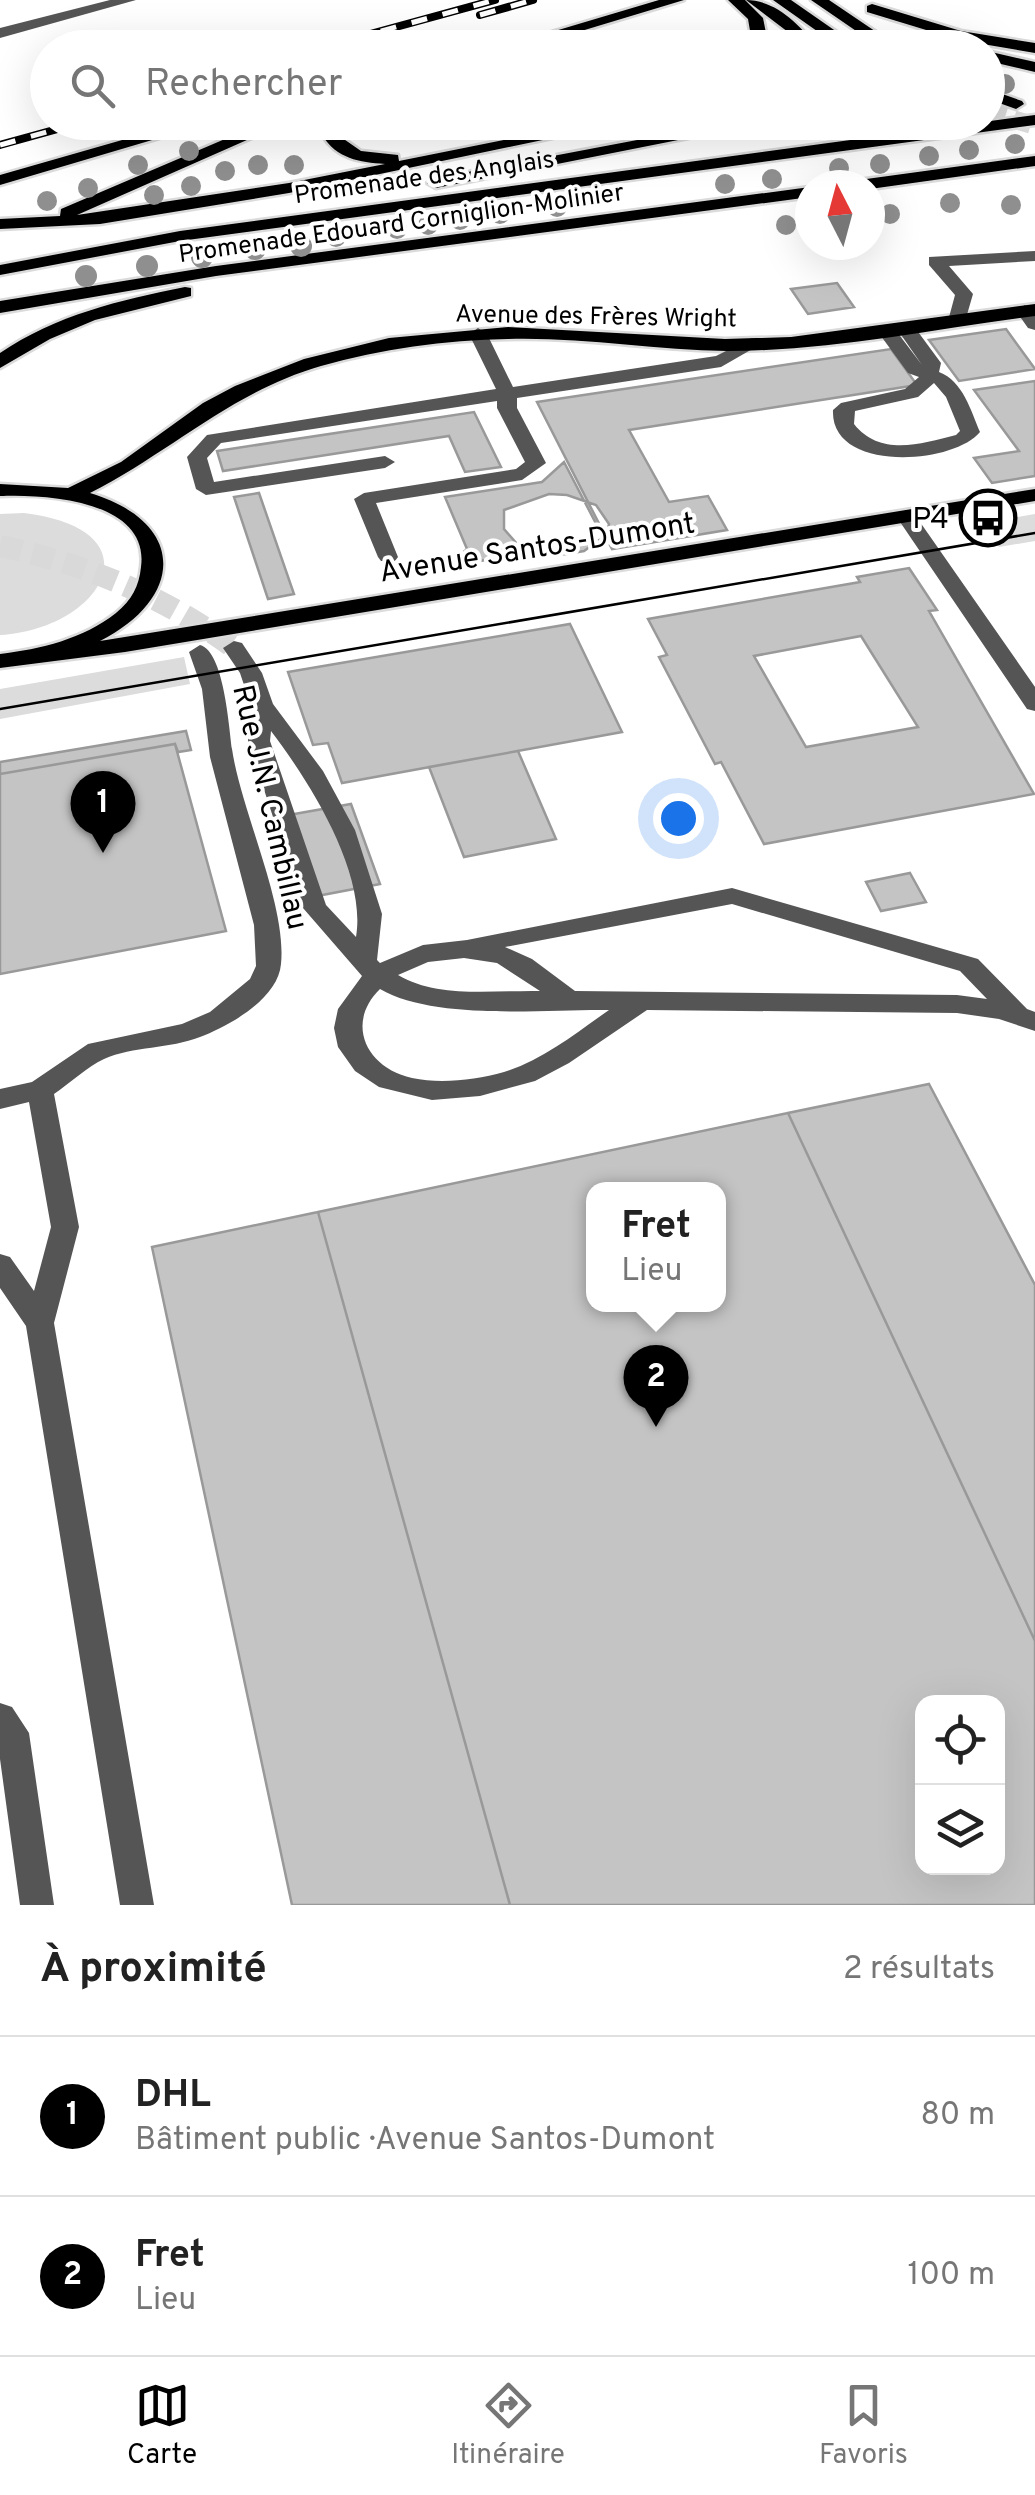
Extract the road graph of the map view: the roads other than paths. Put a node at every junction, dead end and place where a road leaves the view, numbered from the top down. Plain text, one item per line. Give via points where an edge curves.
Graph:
1 (89, 0) edge
2 (128, 0) edge
3 (676, 0) edge
4 (736, 0) edge
5 (754, 0) edge
6 (781, 0) edge
7 (819, 0) edge
8 (856, 0) edge
9 (872, 9) junction
10 (0, 23) edge
11 (563, 30) edge
12 (757, 30) edge
13 (795, 30) edge
14 (825, 30) edge
15 (865, 30) edge
16 (916, 30) edge
17 (942, 30) edge
18 (0, 33) edge
19 (1005, 43) edge
20 (1035, 48) edge
21 (1005, 60) edge
22 (1035, 67) edge
23 (1005, 100) edge
24 (1016, 104) dead end
25 (1035, 120) edge
26 (1005, 124) edge
27 (141, 140) edge
28 (239, 140) edge
29 (332, 140) edge
30 (529, 140) edge
31 (665, 140) edge
32 (888, 140) edge
33 (422, 161) junction
34 (1035, 161) edge
35 (0, 180) edge
36 (885, 181) edge
37 (795, 194) edge
38 (0, 224) edge
39 (34, 224) junction
40 (0, 234) edge
41 (180, 236) junction
42 (469, 237) junction
43 (148, 242) junction
44 (1035, 256) edge
45 (0, 270) edge
46 (0, 281) edge
47 (0, 307) edge
48 (1032, 315) edge
49 (957, 321) junction
50 (896, 330) junction
51 (478, 334) junction
52 (752, 344) junction
53 (0, 362) edge
54 (931, 375) junction
55 (507, 393) junction
56 (385, 462) dead end
57 (5, 486) edge
58 (71, 494) junction
59 (1035, 495) edge
60 (906, 516) junction
61 (388, 557) dead end
62 (234, 648) tunnel mouth
63 (200, 652) dead end
64 (48, 654) junction
65 (0, 661) edge
66 (1035, 704) edge
67 (262, 706) junction
68 (451, 949) junction
69 (369, 967) junction
70 (568, 1000) junction
71 (642, 1000) junction
72 (1026, 1018) edge
73 (40, 1090) junction
74 (0, 1099) edge
75 (0, 1265) edge
76 (40, 1323) junction
77 (0, 1718) edge
78 (38, 1905) edge
79 (137, 1905) edge

1 - 10 lane
2 - 18 lane
3 - 11 main road
4 - 12 main road via 755,18
5 - 13 main road
6 - 14 main road
7 - 15 main road
8 - 9 main road
9 - 16 main road
9 - 17 main road
19 - 20 main road
21 - 22 main road
23 - 24 main road
25 - 26 main road, Promenade des Anglais
27 - 35 main road
28 - 39 main road
29 - 33 main road via 349,154
30 - 33 main road
31 - 41 main road
32 - 41 main road, Promenade des Anglais
33 - 39 main road via 100,220
34 - 36 main road
37 - 42 main road, Promenade Edouard Corniglion-Molinier
38 - 39 main road
39 - 40 main road
41 - 43 main road, Promenade des Anglais
42 - 47 main road, Promenade Edouard Corniglion-Molinier
42 - 53 main road via 363,263 126,304 57,327
43 - 45 main road, Promenade des Anglais
43 - 46 main road
44 - 49 lane via 935,261 964,294
48 - 49 main road, Avenue des Frères Wright
49 - 50 main road, Avenue des Frères Wright
50 - 52 main road, Avenue des Frères Wright
50 - 54 lane via 932,363
51 - 52 main road, Avenue des Frères Wright
51 - 55 lane
51 - 58 main road, Avenue des Frères Wright via 389,344 278,375 210,407 128,466
52 - 55 lane via 721,361
54 - 54 lane via 955,396 968,436 888,452 858,444 842,410 909,396
55 - 56 lane via 230,435 214,439 197,457 206,489
55 - 61 lane via 507,408 536,462 522,474 364,499
57 - 58 main road
58 - 64 main road via 116,508 142,529 154,556 150,584 129,612 94,637
59 - 60 main road, Avenue Santos-Dumont
60 - 64 main road, Avenue Santos-Dumont
60 - 66 lane
62 - 67 lane
63 - 73 lane, Rue J.N. Cambillau via 266,925 270,966 260,985 219,1020 97,1050
64 - 65 main road
67 - 69 lane via 292,739 336,811 370,917
67 - 69 lane via 260,741 315,908
68 - 69 lane
68 - 70 lane via 504,956
68 - 72 lane via 732,896 969,964
69 - 70 lane via 426,997
69 - 71 lane via 350,1011 352,1042 372,1071 411,1087 459,1088 520,1075
70 - 71 lane
71 - 72 lane via 957,1004
73 - 74 lane, Rue J.N. Cambillau
73 - 76 lane via 64,1226
75 - 76 lane
76 - 79 lane
77 - 78 lane via 13,1733

